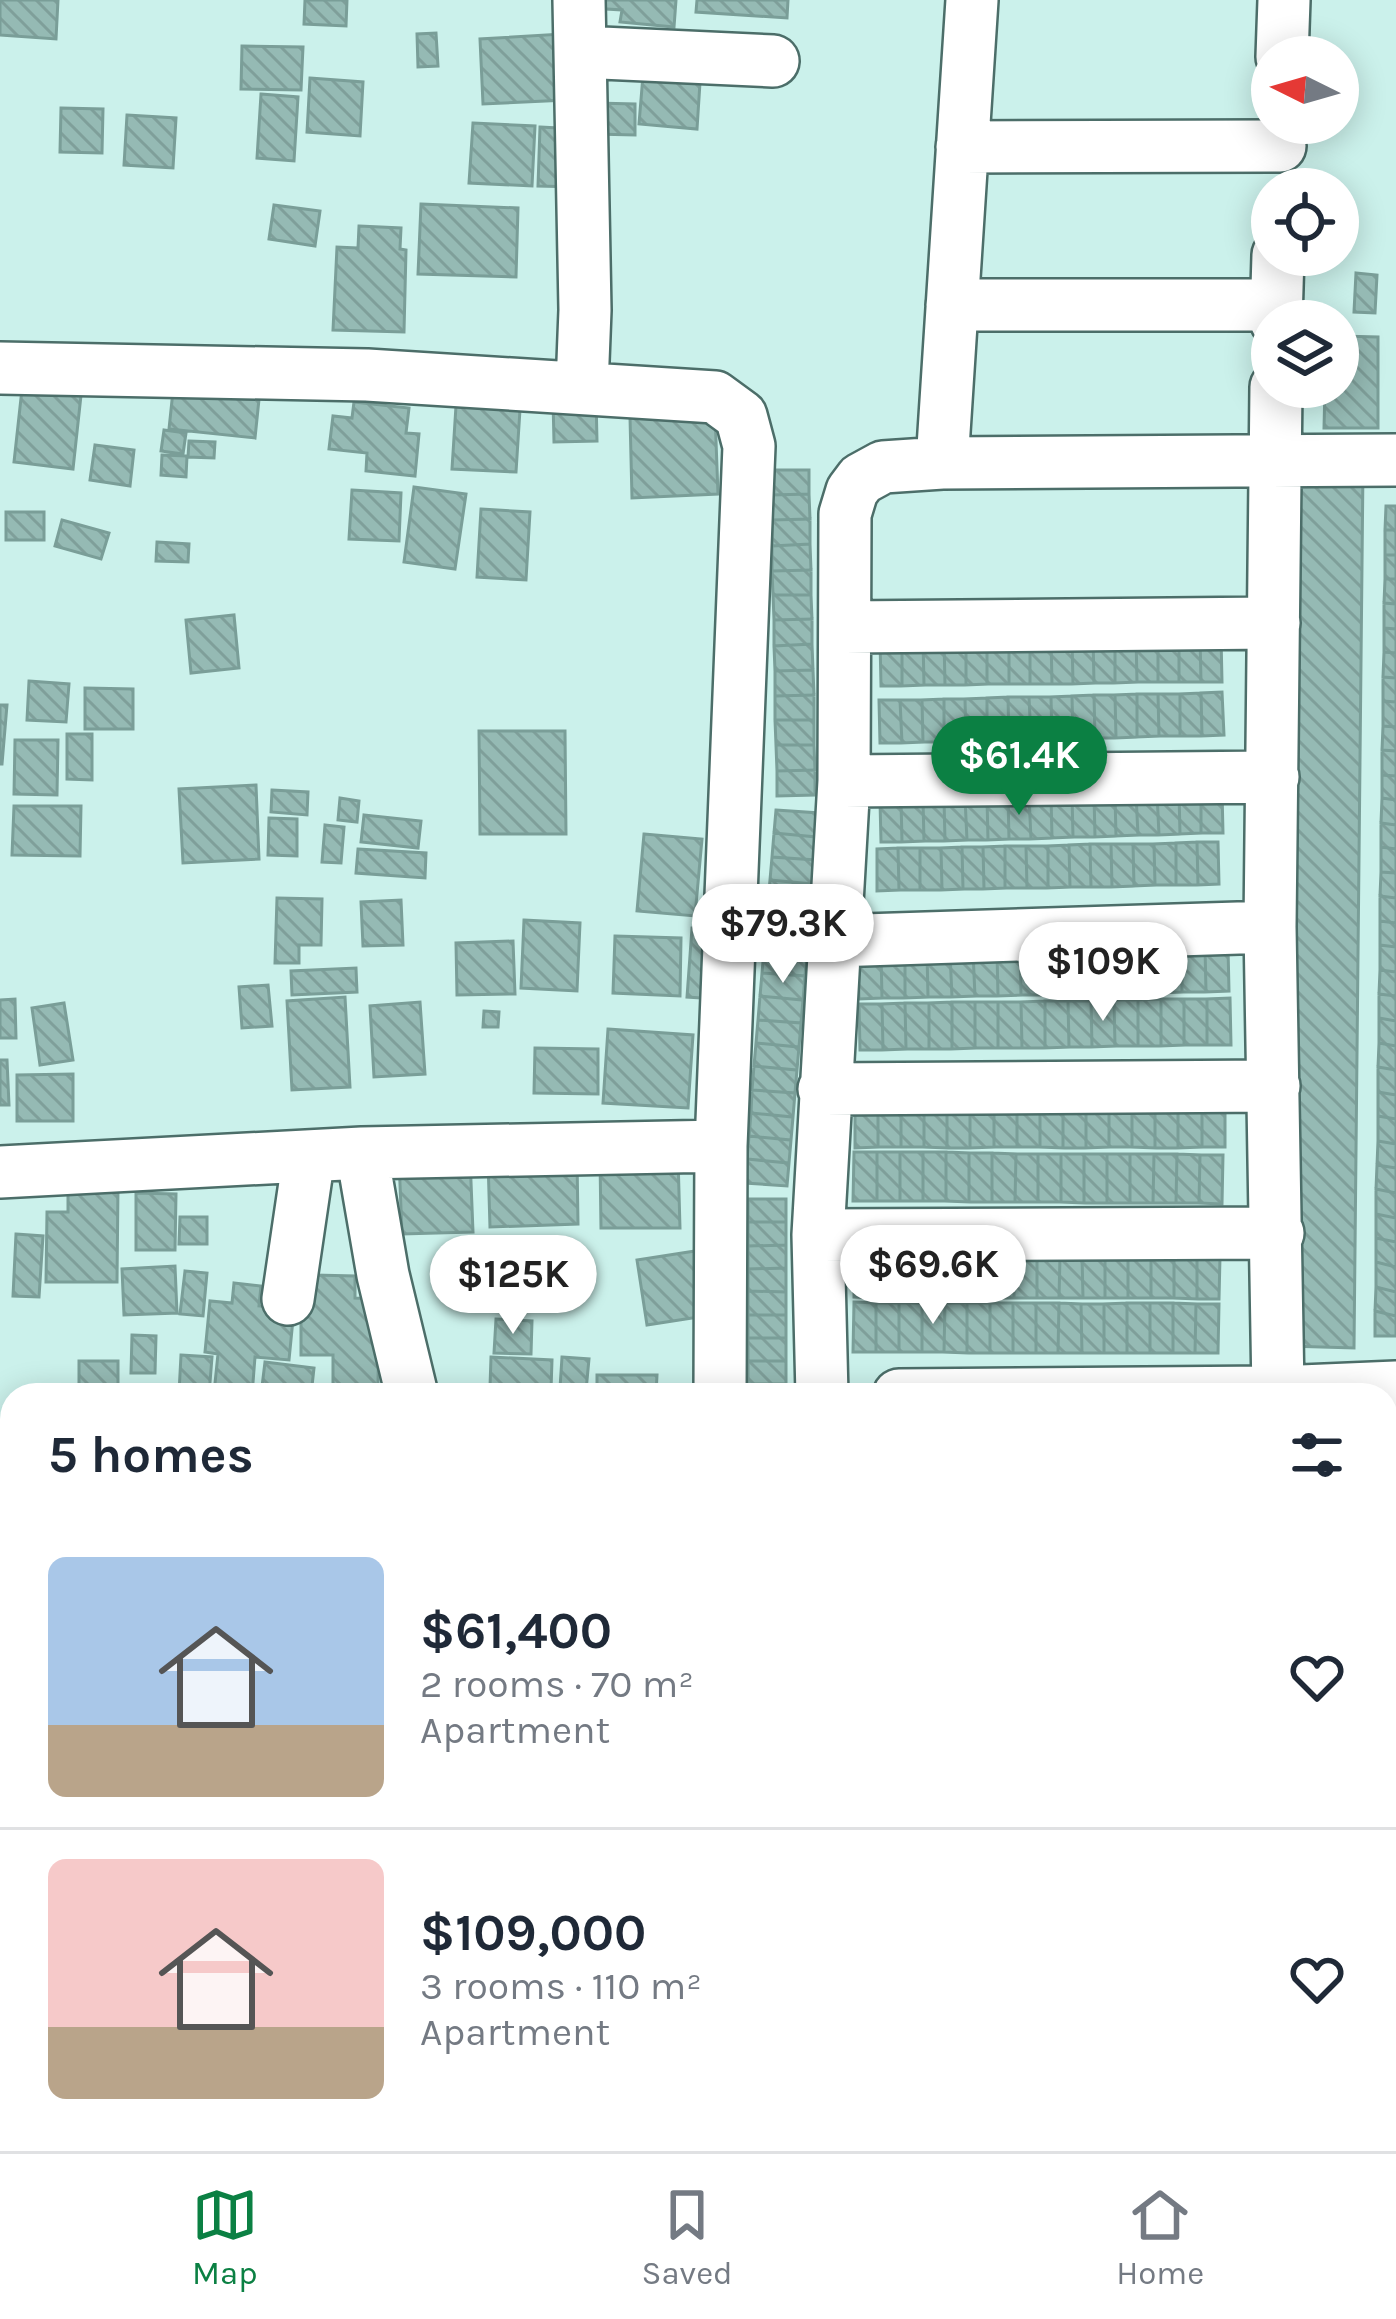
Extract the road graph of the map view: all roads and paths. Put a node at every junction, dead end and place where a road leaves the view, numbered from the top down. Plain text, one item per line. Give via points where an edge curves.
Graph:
1 (579, 0) edge
2 (972, 0) edge
3 (1284, 0) edge
4 (1283, 36) edge
5 (580, 52) junction
6 (773, 61) dead end
7 (962, 147) junction
8 (1280, 153) edge
9 (1277, 294) edge
10 (952, 305) junction
11 (0, 368) edge
12 (582, 387) junction
13 (1275, 408) edge
14 (1396, 460) edge
15 (1274, 461) junction
16 (942, 463) junction
17 (1274, 623) junction
18 (845, 627) junction
19 (1273, 777) junction
20 (844, 782) junction
21 (1270, 927) junction
22 (833, 940) junction
23 (1274, 1086) junction
24 (824, 1089) junction
25 (721, 1146) junction
26 (362, 1154) junction
27 (309, 1156) junction
28 (0, 1172) edge
29 (1278, 1233) junction
30 (818, 1235) junction
31 (288, 1299) dead end
32 (409, 1383) edge
33 (720, 1383) edge
34 (822, 1383) edge
35 (1278, 1383) edge

1 - 5 street
2 - 7 street
3 - 4 street
5 - 6 street
5 - 12 street
7 - 8 street
7 - 10 street
9 - 10 street
10 - 16 street
11 - 12 street
12 - 25 street via 715,397 741,416 749,446
13 - 15 street
14 - 15 street
15 - 16 street
15 - 17 street
16 - 18 street via 883,467 852,491 842,536
17 - 18 street
17 - 19 street
18 - 20 street
19 - 20 street
19 - 21 street
20 - 22 street
21 - 22 street
21 - 23 street
22 - 24 street
23 - 24 street
23 - 29 street
24 - 30 street
25 - 26 street
25 - 33 street
26 - 27 street
26 - 32 street
27 - 28 street
27 - 31 street
29 - 30 street
29 - 35 street
30 - 34 street

